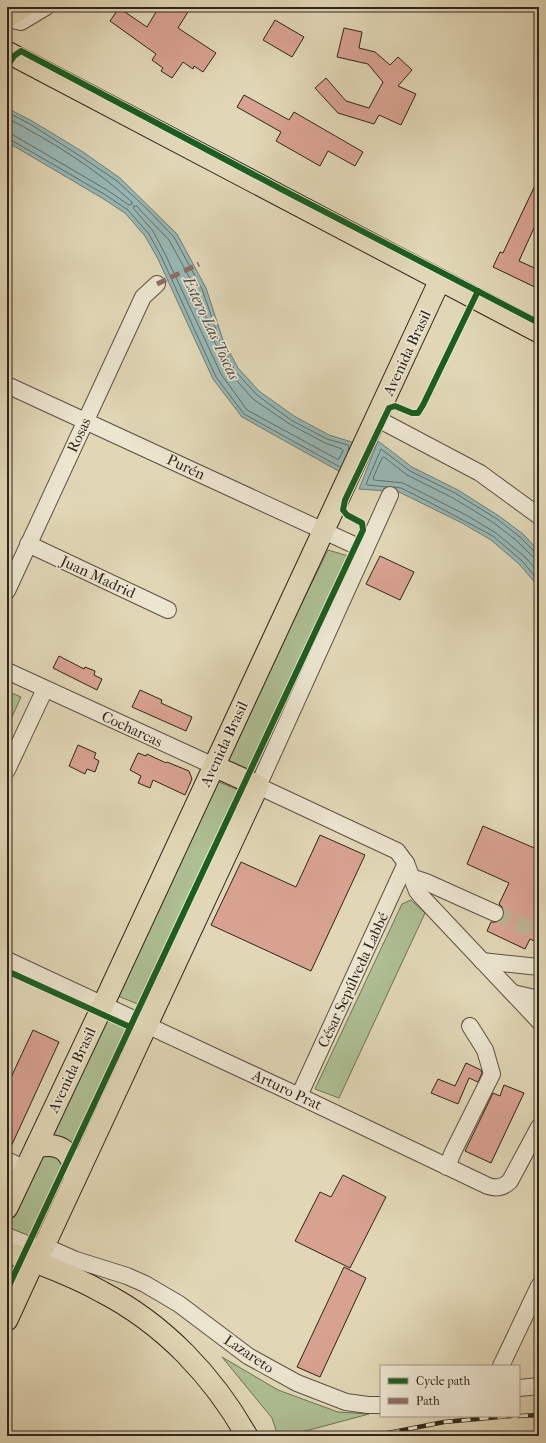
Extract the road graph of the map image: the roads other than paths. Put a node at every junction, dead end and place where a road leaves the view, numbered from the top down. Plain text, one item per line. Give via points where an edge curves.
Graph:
1 (23, 7) edge
2 (46, 7) edge
3 (7, 18) edge
4 (7, 52) edge
5 (440, 280) junction
6 (157, 284) dead end
7 (539, 332) edge
8 (7, 385) edge
9 (86, 421) junction
10 (374, 423) junction
11 (390, 495) dead end
12 (539, 516) edge
13 (324, 530) junction
14 (28, 544) junction
15 (365, 550) junction
16 (7, 591) edge
17 (168, 610) dead end
18 (7, 671) edge
19 (45, 689) junction
20 (214, 766) junction
21 (7, 770) edge
22 (258, 786) junction
23 (409, 870) junction
24 (495, 913) tunnel mouth
25 (7, 960) edge
26 (482, 961) junction
27 (539, 967) edge
28 (513, 993) junction
29 (539, 999) edge
30 (103, 1004) junction
31 (539, 1021) edge
32 (147, 1025) junction
33 (470, 1026) dead end
34 (299, 1096) junction
35 (539, 1127) edge
36 (36, 1146) junction
37 (16, 1165) edge
38 (447, 1167) junction
39 (75, 1179) junction
40 (7, 1208) edge
41 (53, 1227) junction
42 (7, 1236) edge
43 (7, 1252) edge
44 (39, 1254) junction
45 (127, 1276) junction
46 (539, 1286) edge
47 (7, 1320) edge
48 (501, 1365) edge
49 (539, 1386) edge
50 (520, 1388) edge
51 (380, 1405) edge
52 (247, 1435) edge

1 - 3 main road
2 - 3 street via 21,22
4 - 5 main road
5 - 7 main road
5 - 10 main road, Avenida Brasil
6 - 9 street, Rosas via 143,297
8 - 9 street, Purén
9 - 13 street, Purén
9 - 14 street, Rosas
10 - 12 street via 480,473
10 - 13 main road, Avenida Brasil
11 - 15 street
13 - 15 street, Purén
13 - 20 main road, Avenida Brasil
14 - 16 street, Rosas
14 - 17 street, Juan Madrid
15 - 22 street
18 - 19 street, Cocharcas
19 - 20 street, Cocharcas
19 - 21 street
20 - 22 main road, Cocharcas
20 - 30 main road, Avenida Brasil
22 - 23 street via 397,851
22 - 32 main road
23 - 24 street via 426,882
23 - 26 street via 421,896
23 - 34 street, César Sepúlveda Labbé
25 - 30 street, Arturo Prat
26 - 27 street
26 - 28 street
28 - 29 street
28 - 31 street
30 - 32 street, Arturo Prat
30 - 36 main road, Avenida Brasil
32 - 34 street, Arturo Prat
32 - 39 main road
33 - 38 street via 485,1050 492,1074
34 - 38 street, Arturo Prat
35 - 38 street, Arturo Prat via 513,1177 503,1186 493,1188
36 - 37 main road, Avenida Brasil
36 - 39 main road via 50,1145 65,1150 72,1163
37 - 40 main road, Avenida Brasil
39 - 41 main road
41 - 44 main road
41 - 45 street, Lazareto via 65,1244 117,1268
42 - 44 street, Lazareto via 32,1246
43 - 44 main road
44 - 45 street, Lazareto
44 - 47 main road
44 - 52 main road via 74,1278 103,1292 141,1316 159,1330 210,1381
45 - 51 street, Lazareto via 179,1304 243,1352 284,1377 346,1402
46 - 48 street
49 - 50 street

